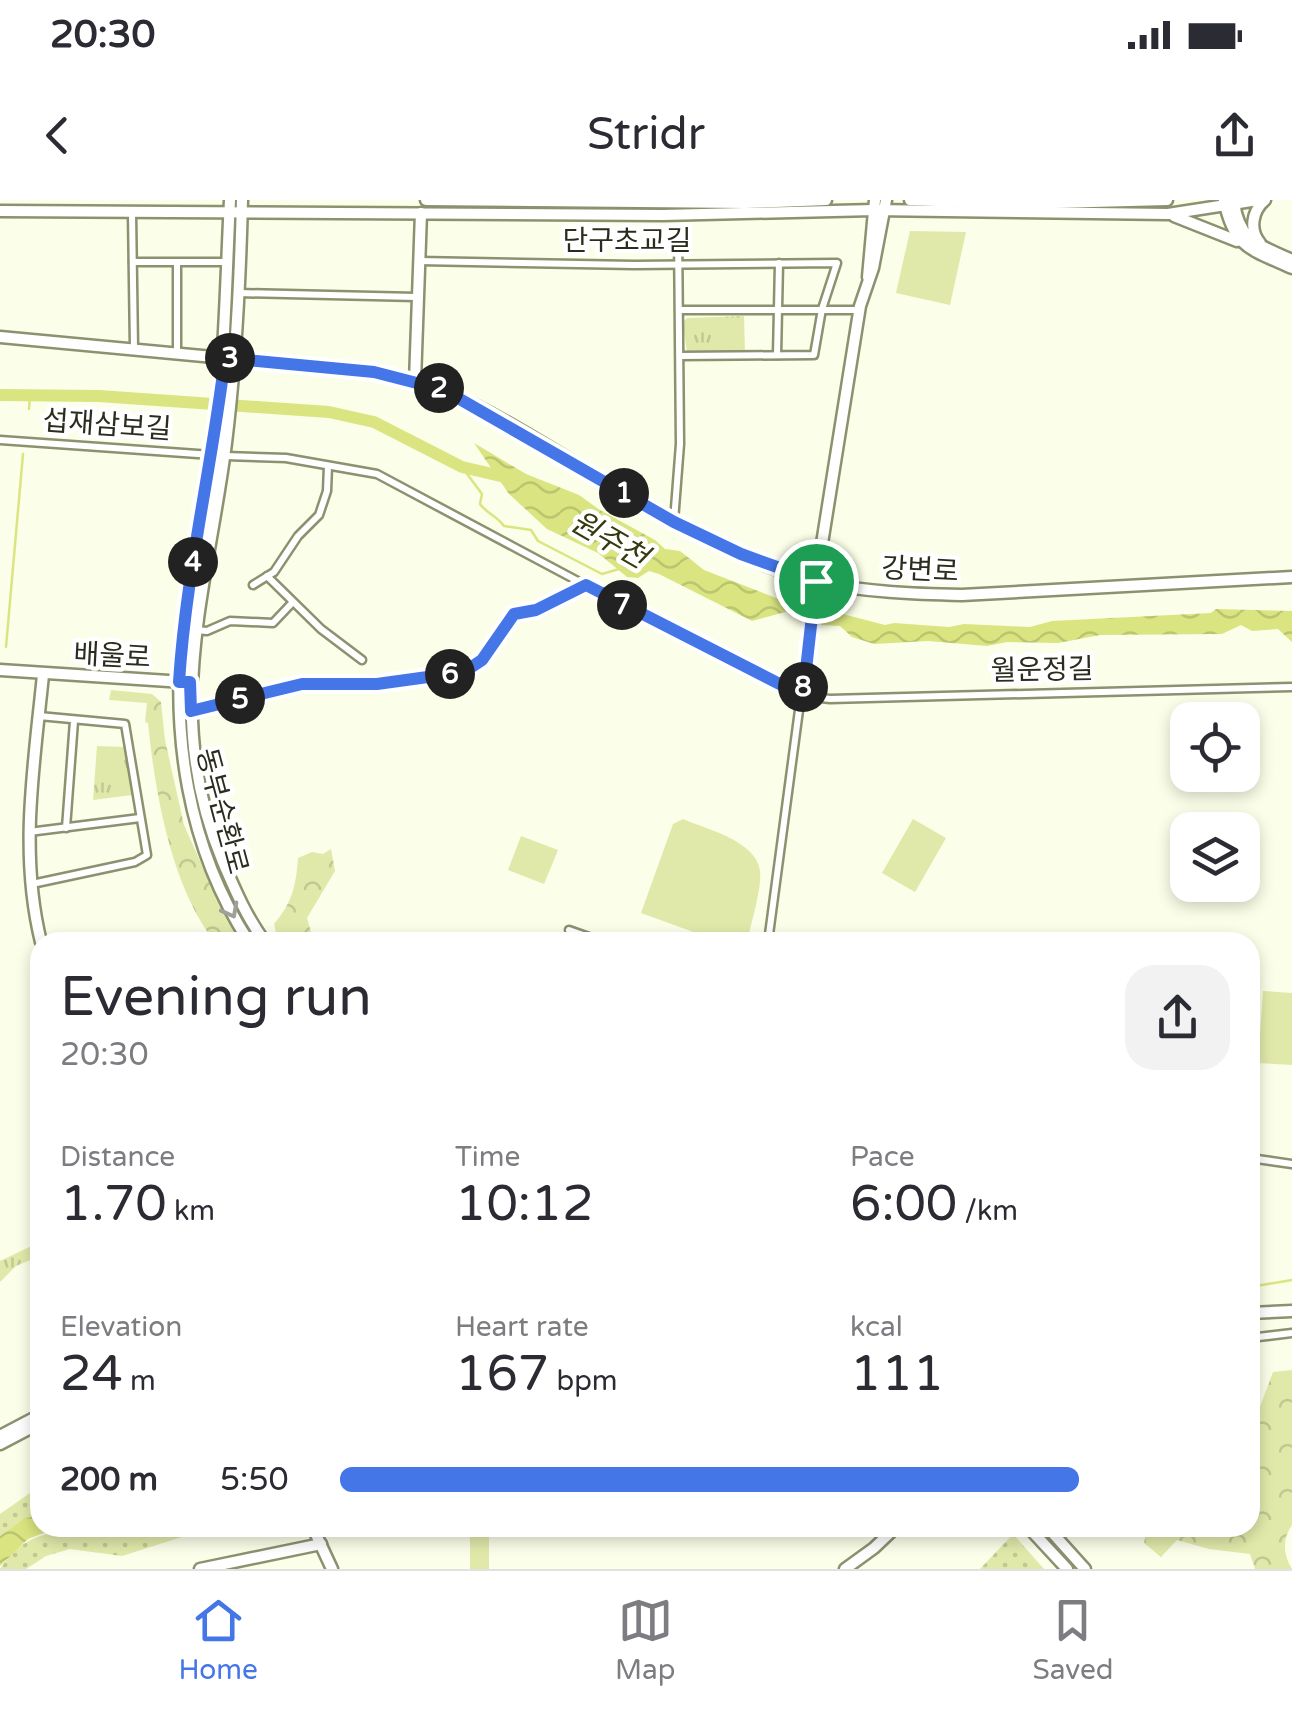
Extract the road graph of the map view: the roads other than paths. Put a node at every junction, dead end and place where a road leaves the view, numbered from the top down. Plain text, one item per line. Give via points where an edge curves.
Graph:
1 (426, 200) edge
2 (826, 200) edge
3 (910, 200) edge
4 (1167, 200) edge
5 (1261, 200) edge
6 (1229, 203) edge
7 (880, 205) edge
8 (236, 206) edge
9 (746, 206) edge
10 (0, 211) edge
11 (421, 212) junction
12 (132, 214) junction
13 (1168, 214) junction
14 (678, 232) dead end
15 (1246, 245) junction
16 (1265, 247) junction
17 (1292, 260) edge
18 (418, 261) junction
19 (133, 262) junction
20 (228, 262) junction
21 (176, 263) junction
22 (779, 263) junction
23 (679, 265) junction
24 (1292, 268) edge
25 (238, 294) junction
26 (416, 297) junction
27 (778, 308) junction
28 (822, 309) junction
29 (680, 310) junction
30 (860, 310) junction
31 (0, 338) edge
32 (134, 348) junction
33 (177, 352) junction
34 (777, 355) junction
35 (680, 356) junction
36 (230, 361) junction
37 (415, 380) junction
38 (0, 440) edge
39 (218, 451) junction
40 (328, 466) junction
41 (674, 522) junction
42 (266, 576) junction
43 (1292, 577) edge
44 (253, 585) dead end
45 (586, 585) junction
46 (815, 586) junction
47 (292, 603) junction
48 (195, 630) junction
49 (362, 660) dead end
50 (0, 670) edge
51 (43, 675) junction
52 (185, 682) junction
53 (1292, 687) edge
54 (803, 692) junction
55 (191, 711) junction
56 (39, 716) junction
57 (74, 721) junction
58 (140, 818) junction
59 (66, 828) junction
60 (28, 832) junction
61 (31, 884) junction
62 (569, 930) dead end
63 (40, 932) edge
64 (244, 932) edge
65 (260, 932) edge
66 (575, 932) edge
67 (769, 932) edge
68 (1260, 1159) edge
69 (1292, 1164) edge
70 (1292, 1312) edge
71 (1260, 1313) edge
72 (1292, 1333) edge
73 (1260, 1337) edge
74 (30, 1425) edge
75 (30, 1425) edge
76 (0, 1436) edge
77 (0, 1444) edge
78 (318, 1537) edge
79 (886, 1537) edge
80 (1037, 1537) edge
81 (1056, 1537) edge
82 (321, 1544) junction
83 (200, 1569) edge
84 (332, 1569) edge
85 (845, 1569) edge
86 (1066, 1569) edge
87 (1084, 1569) edge

1 - 9 street
2 - 9 street
3 - 4 street
5 - 6 street
5 - 16 street via 1253,229
6 - 13 street
6 - 15 street via 1232,231
6 - 16 street via 1242,232
7 - 9 street
7 - 13 street
7 - 30 street via 874,268
8 - 11 street
8 - 12 street
8 - 20 street
8 - 25 street
9 - 11 street
10 - 12 street
11 - 18 street
12 - 19 street
13 - 15 street
14 - 23 street
15 - 24 street
16 - 17 street
18 - 23 street, 단구초교길
18 - 26 street
19 - 21 street
19 - 32 street
20 - 21 street
20 - 36 street
21 - 33 street
22 - 23 street, 단구초교길
22 - 27 street
22 - 28 street, 단구초교길 via 837,263
23 - 29 street
25 - 26 street
25 - 36 street
26 - 37 street
27 - 28 street
27 - 29 street
27 - 34 street
28 - 30 street
28 - 34 street via 814,356
29 - 35 street
30 - 46 street
31 - 32 street, 강변로
32 - 33 street, 강변로
33 - 36 street, 강변로
34 - 35 street
35 - 41 street
36 - 37 street, 강변로
36 - 39 street
37 - 41 street, 강변로
38 - 39 street, 섭재삼보길
39 - 40 street, 섭재삼보길
39 - 48 street, 동부순환로
39 - 52 street, 동부순환로 via 183,620
40 - 42 street via 319,515
40 - 45 street, 섭재삼보길 via 377,474
41 - 46 street, 강변로
42 - 44 street
42 - 47 street
43 - 46 street, 강변로 via 962,595
45 - 54 street, 섭재삼보길
45 - 55 street via 514,614 482,660 464,672 377,684 302,684
46 - 54 street
47 - 48 street via 272,623 230,621
47 - 49 street
48 - 52 street, 동부순환로
50 - 51 street, 배울로
51 - 52 street, 배울로
51 - 56 street, 배울로
52 - 55 street, 동부순환로
52 -> 64 street, 동부순환로 via 180,732 190,801 218,885
53 - 54 street, 월운정길 via 830,699
54 - 67 street
55 - 65 street, 동부순환로 via 195,770 212,834
56 - 57 street
56 - 60 street, 배울로
57 - 58 street via 126,726
57 - 59 street
58 - 59 street
58 - 61 street via 144,860
59 - 60 street
60 - 61 street, 배울로
61 - 63 street, 배울로
62 - 66 street
68 - 69 street
70 - 71 street
72 - 73 street
74 - 76 street
75 - 77 street
78 - 82 street
79 - 85 street
80 - 86 street
81 - 87 street
82 - 83 street
82 - 84 street

